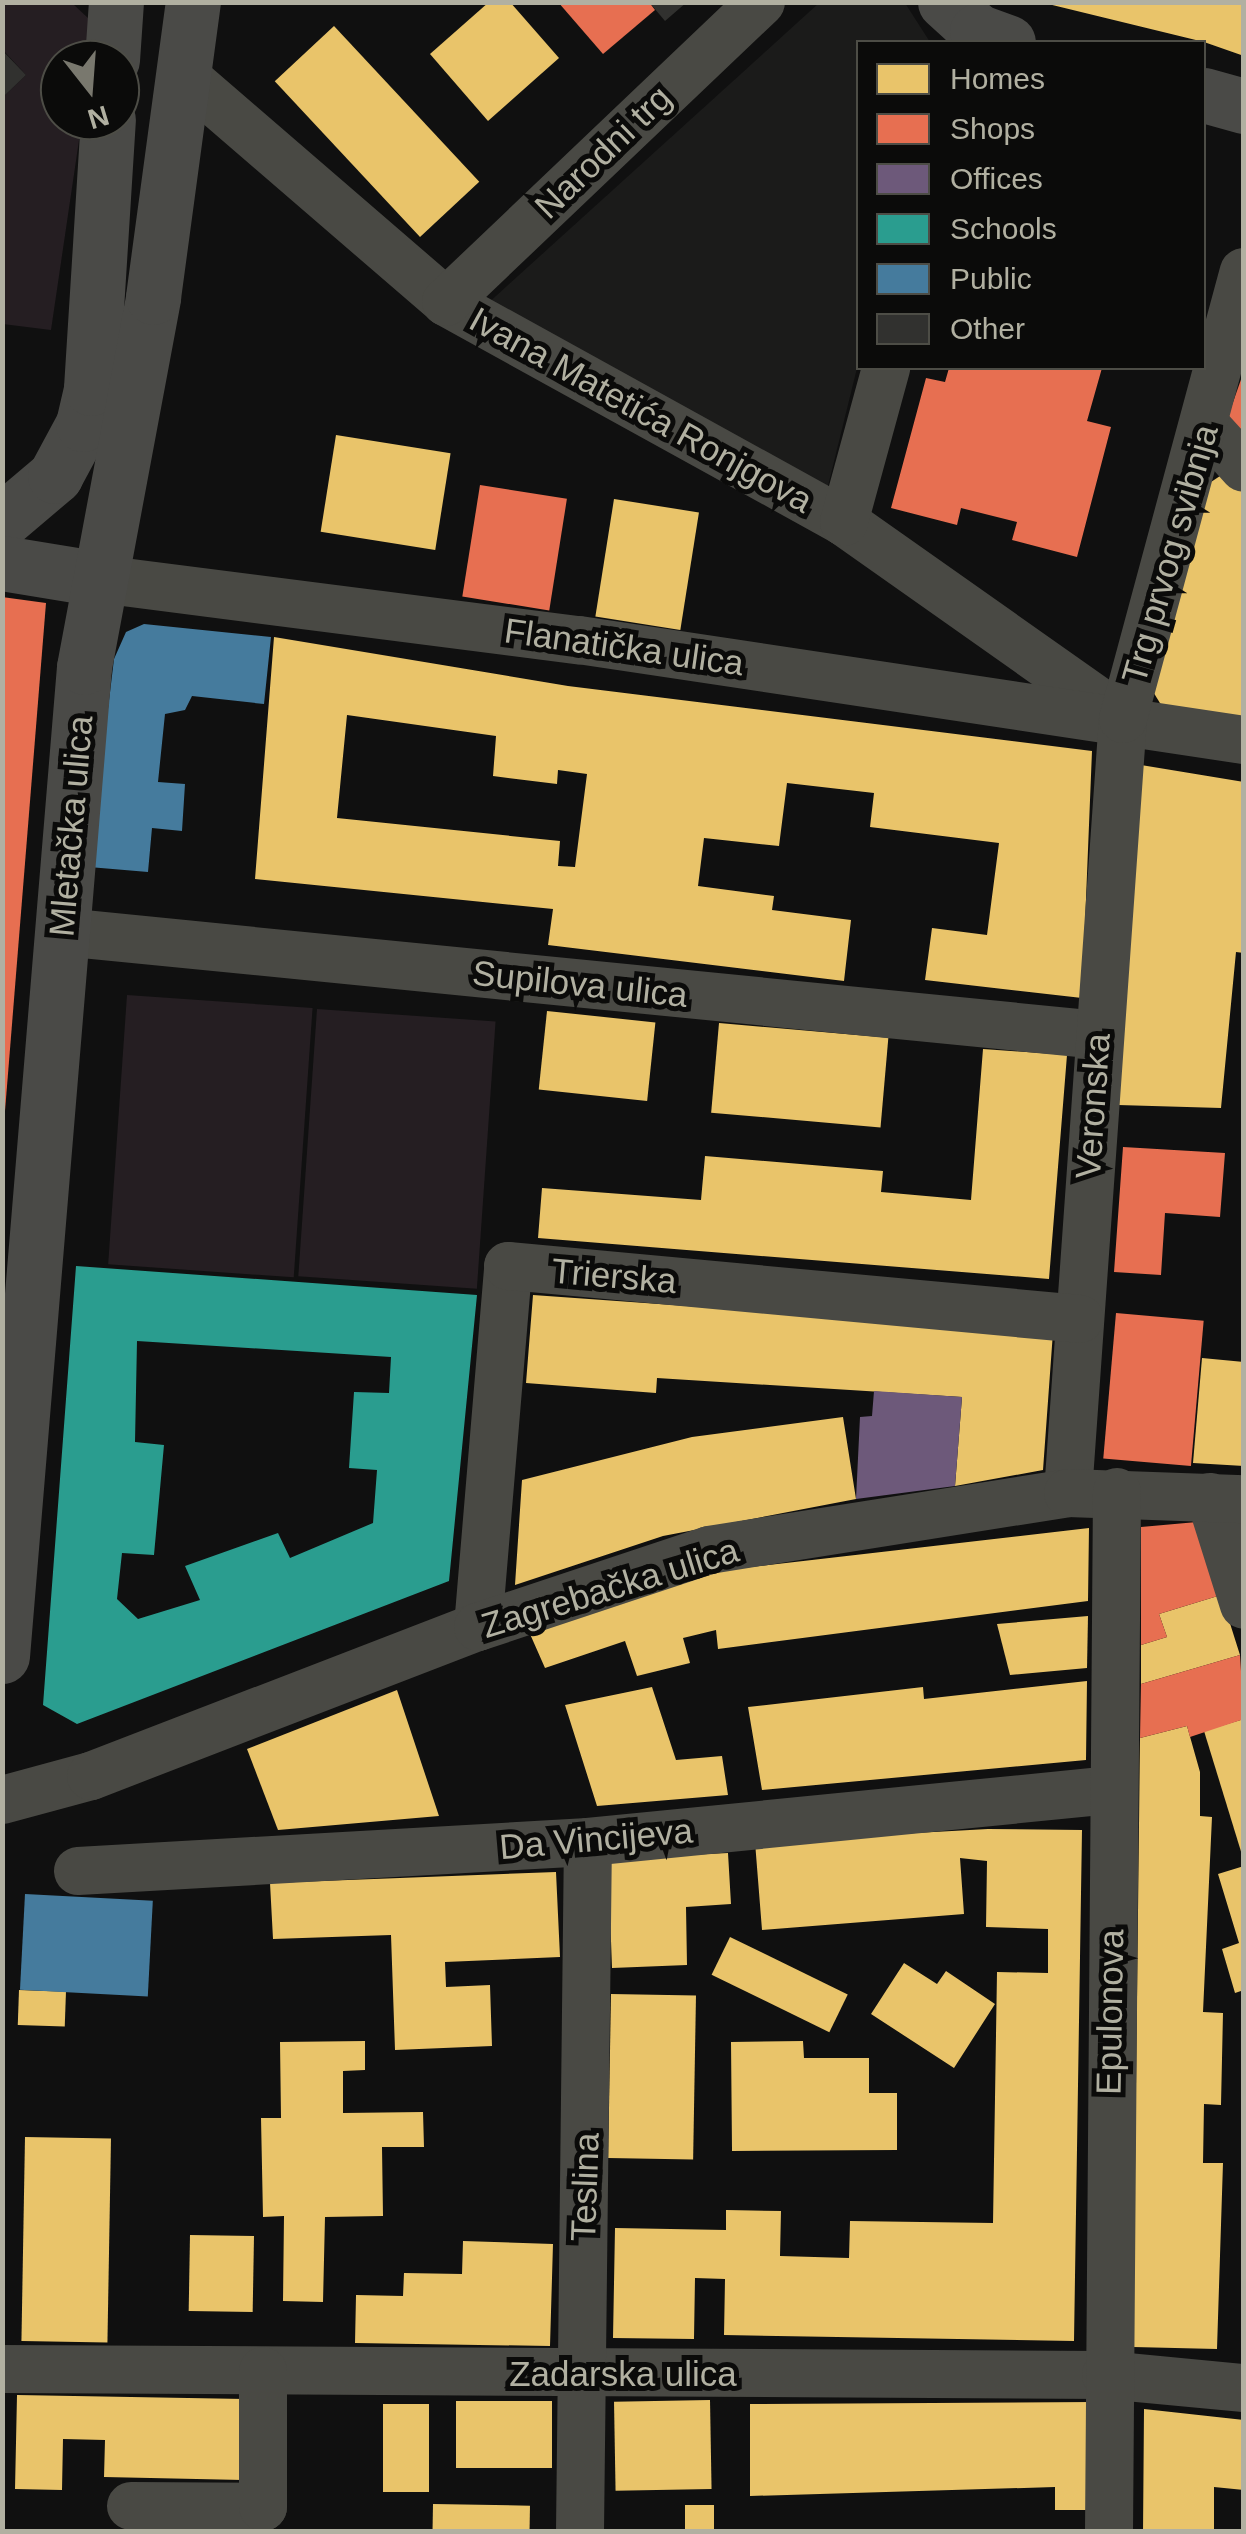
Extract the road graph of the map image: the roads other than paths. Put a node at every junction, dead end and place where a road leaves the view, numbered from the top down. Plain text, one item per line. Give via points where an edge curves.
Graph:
1 (192, 2) edge
2 (761, 2) edge
3 (181, 73) junction
4 (1206, 96) edge
5 (1244, 106) edge
6 (107, 140) edge
7 (1244, 272) edge
8 (446, 302) junction
9 (885, 370) edge
10 (1207, 427) junction
11 (1244, 468) edge
12 (2, 521) edge
13 (844, 522) junction
14 (2, 563) edge
15 (100, 579) junction
16 (1123, 719) junction
17 (1244, 740) edge
18 (63, 932) junction
19 (1098, 1035) junction
20 (18, 1246) edge
21 (1080, 1318) junction
22 (1117, 1492) junction
23 (1068, 1493) junction
24 (1227, 1498) edge
25 (1244, 1605) edge
26 (478, 1627) junction
27 (2, 1656) edge
28 (1112, 1790) junction
29 (2, 1800) edge
30 (588, 1842) junction
31 (78, 1871) dead end
32 (2, 2369) edge
33 (263, 2372) junction
34 (580, 2374) junction
35 (1106, 2376) junction
36 (1244, 2388) edge
37 (132, 2506) dead end
38 (580, 2532) edge
39 (1109, 2532) edge

1 - 3 main road, Mletačka ulica
2 - 8 street, Narodni trg
3 - 8 street, Ivana Matetića Ronjgova
3 - 15 main road, Mletačka ulica via 153,297
4 - 5 main road
6 - 12 main road via 92,388 83,424 55,476
7 - 10 street, Trg prvog svibnja
8 - 13 street, Ivana Matetića Ronjgova
9 - 13 street
10 - 11 street
10 - 16 street, Trg prvog svibnja
13 - 16 street, Ivana Matetića Ronjgova
14 - 15 main road, Flanatička ulica
15 - 16 street, Flanatička ulica
15 - 18 main road, Mletačka ulica via 84,667
16 - 17 street, Flanatička ulica
16 - 19 street, Veronska
18 - 19 street, Supilova ulica
18 - 20 main road, Mletačka ulica
19 - 21 street, Veronska
20 - 27 main road, Mletačka ulica
21 - 23 street, Veronska
21 - 26 street, Trierska via 508,1266
22 - 23 street, Zagrebačka ulica
22 - 24 street, Zagrebačka ulica
22 - 28 street, Epulonova
23 - 26 street, Zagrebačka ulica via 709,1550
24 - 25 street
26 - 29 street, Zagrebačka ulica via 90,1776
28 - 30 street, Da Vincijeva
28 - 35 street, Epulonova
30 - 31 street, Da Vincijeva
30 - 34 street, Teslina
32 - 33 street, Zadarska ulica
33 - 34 street, Zadarska ulica
33 - 37 street via 263,2507
34 - 35 street, Zadarska ulica
34 - 38 street, Teslina
35 - 36 street, Zadarska ulica
35 - 39 street, Epulonova

